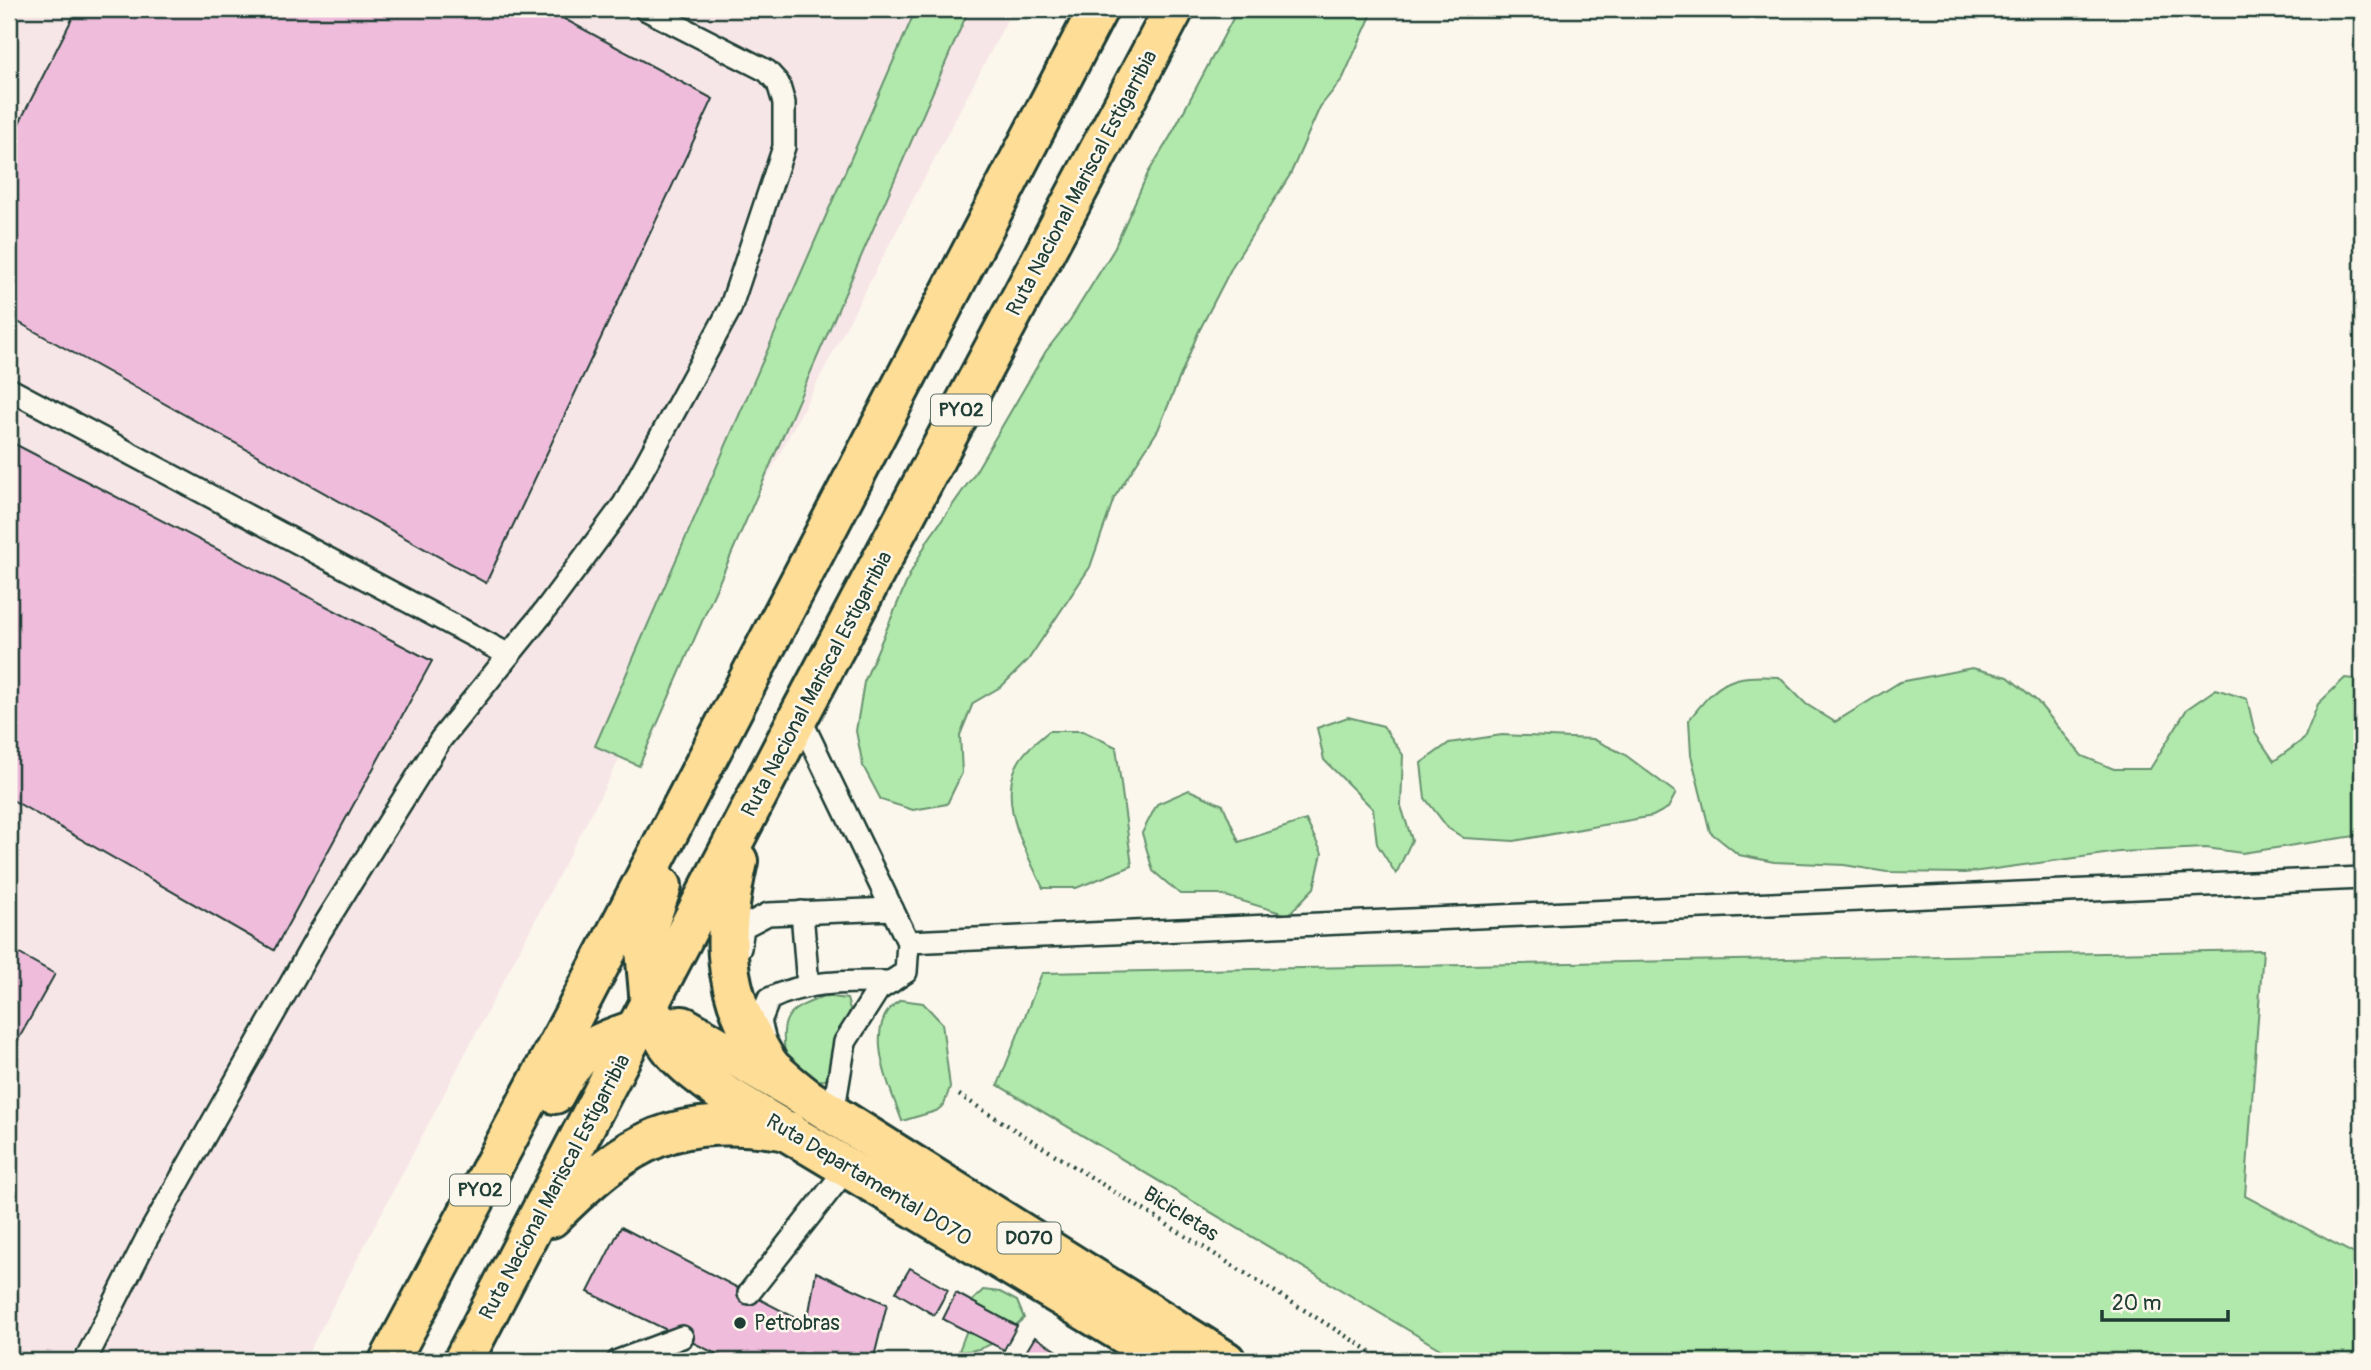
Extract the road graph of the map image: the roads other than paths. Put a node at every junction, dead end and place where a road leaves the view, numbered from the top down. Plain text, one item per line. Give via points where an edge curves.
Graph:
1 (645, 9) edge
2 (1098, 9) edge
3 (1174, 9) edge
4 (9, 389) edge
5 (866, 455) junction
6 (509, 655) junction
7 (799, 716) junction
8 (750, 811) junction
9 (2362, 878) edge
10 (892, 909) junction
11 (802, 912) junction
12 (908, 942) junction
13 (891, 982) junction
14 (808, 986) junction
15 (648, 1020) junction
16 (747, 1028) junction
17 (772, 1069) junction
18 (820, 1106) junction
19 (789, 1131) junction
20 (848, 1167) junction
21 (522, 1247) junction
22 (749, 1293) dead end
23 (682, 1337) dead end
24 (85, 1361) edge
25 (392, 1361) edge
26 (463, 1361) edge
27 (618, 1361) edge
28 (1169, 1361) edge
29 (1226, 1361) edge

1 - 6 lane via 767,71 778,83 784,103 784,147 730,309 644,468 624,504
2 - 5 main road, PY02
3 - 7 main road, Ruta Nacional Mariscal Estigarribia / PY02
4 - 6 lane
5 - 15 main road via 828,573 661,888 644,939
5 - 25 main road, PY02
6 - 24 lane via 441,739 320,932 146,1240
7 - 8 main road, Ruta Nacional Mariscal Estigarribia / PY02
7 - 10 lane
8 - 15 main road, Ruta Nacional Mariscal Estigarribia / PY02
8 - 16 main road via 730,897 725,944 732,985
9 - 12 lane
10 - 11 lane
10 - 12 lane
11 - 14 lane
11 - 16 lane via 768,914 743,927 738,962
12 - 13 lane via 906,972
13 - 14 lane via 826,981
13 - 18 lane via 878,990 845,1042
14 - 17 lane via 769,999 760,1021
15 - 18 main road, Ruta Departamental D070 / D070 via 682,1026
15 - 19 main road, Ruta Departamental D070 / D070 via 671,1053 721,1092
15 - 21 main road, Ruta Nacional Mariscal Estigarribia / PY02
15 - 25 main road via 589,1046 564,1076 446,1307
16 - 17 main road
17 - 18 main road
18 - 29 main road, Ruta Departamental D070 / D070
19 - 20 main road, Ruta Departamental D070 / D070
19 - 21 main road via 706,1124 632,1148 580,1189
20 - 22 lane
20 - 28 main road, Ruta Departamental D070 / D070
21 - 26 main road, Ruta Nacional Mariscal Estigarribia / PY02
23 - 27 lane

